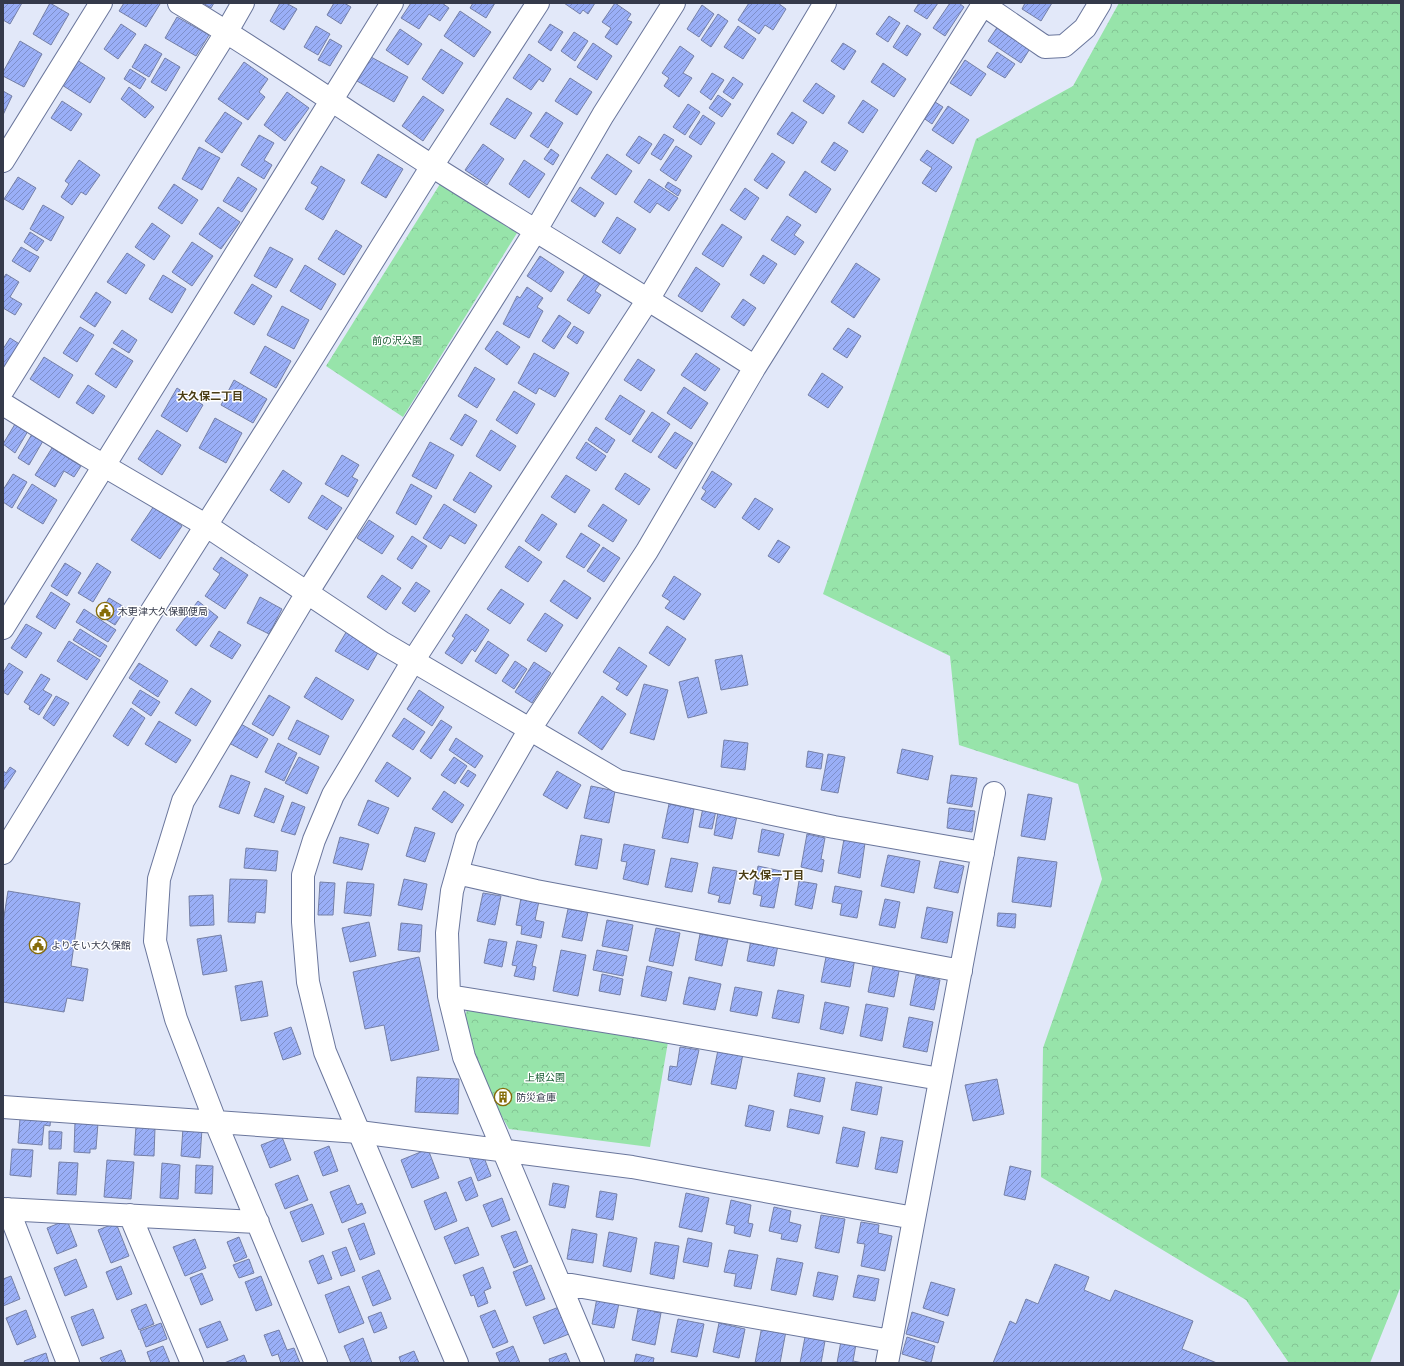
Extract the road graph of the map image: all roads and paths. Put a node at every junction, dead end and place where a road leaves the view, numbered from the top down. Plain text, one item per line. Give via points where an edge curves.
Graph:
1 (102, 3) edge
2 (179, 3) edge
3 (242, 3) edge
4 (392, 3) edge
5 (538, 3) edge
6 (674, 3) edge
7 (825, 3) edge
8 (1100, 3) edge
9 (983, 4) edge
10 (227, 31) junction
11 (332, 100) junction
12 (3, 161) edge
13 (432, 166) junction
14 (536, 230) junction
15 (649, 298) junction
16 (755, 367) junction
17 (3, 390) edge
18 (3, 404) edge
19 (104, 466) junction
20 (207, 526) junction
21 (307, 593) junction
22 (3, 628) edge
23 (413, 661) junction
24 (530, 729) junction
25 (994, 793) dead end
26 (3, 853) edge
27 (983, 854) junction
28 (458, 873) junction
29 (961, 971) junction
30 (449, 996) junction
31 (940, 1079) junction
32 (3, 1107) edge
33 (216, 1123) junction
34 (359, 1132) junction
35 (504, 1150) junction
36 (6, 1209) edge
37 (130, 1215) junction
38 (914, 1218) junction
39 (258, 1222) junction
40 (560, 1283) junction
41 (891, 1341) junction
42 (68, 1363) edge
43 (192, 1363) edge
44 (316, 1363) edge
45 (457, 1363) edge
46 (593, 1363) edge
47 (887, 1363) edge

1 - 12 street
2 - 10 street
3 - 10 street
4 - 11 street
5 - 13 street
6 - 14 street via 603,115
7 - 15 street
8 - 9 street via 1085,28 1064,46 1045,46
9 - 16 street
10 - 11 street
10 - 17 street
11 - 13 street
11 - 19 street
13 - 14 street
13 - 20 street
14 - 15 street
14 - 21 street
15 - 16 street
15 - 23 street
16 - 24 street via 647,551
18 - 19 street
19 - 20 street
19 - 22 street
20 - 21 street
20 - 26 street via 146,620
21 - 23 street
21 - 33 street via 183,801 159,879 155,941 176,1019
23 - 24 street
23 - 34 street via 333,795 303,875 303,922 308,982 325,1052
24 - 27 street via 618,781 834,827
24 - 28 street via 467,838
25 - 27 street
27 - 29 street
28 - 29 street via 536,891
28 - 30 street via 452,891 447,933
29 - 31 street
30 - 31 street
30 - 35 street via 464,1057
31 - 38 street
32 - 33 street
33 - 34 street
33 - 39 street
34 - 35 street
34 - 45 street
35 - 38 street via 632,1167
35 - 40 street
36 - 37 street
36 - 42 street
37 - 39 street
37 - 43 street
38 - 41 street
39 - 44 street
40 - 41 street
40 - 46 street
41 - 47 street

